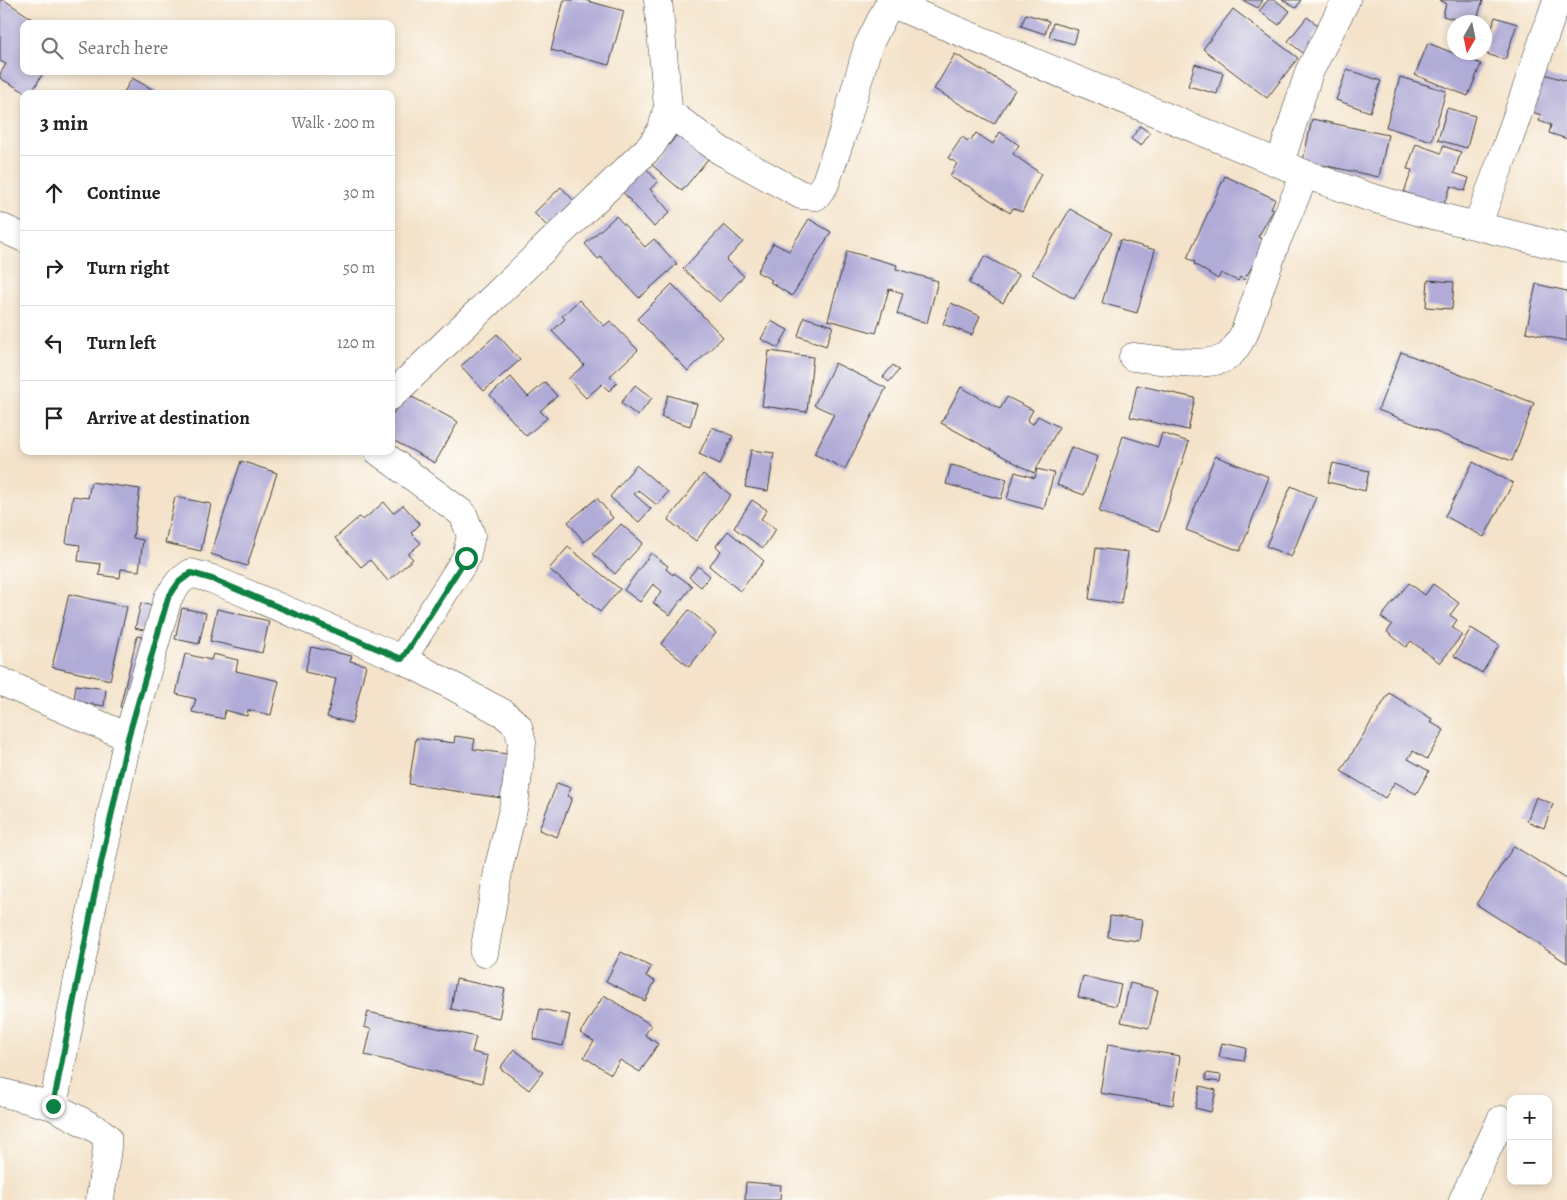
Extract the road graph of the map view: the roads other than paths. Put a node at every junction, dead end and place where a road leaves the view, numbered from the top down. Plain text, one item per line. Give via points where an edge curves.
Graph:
1 (658, 0) edge
2 (1346, 0) edge
3 (1558, 0) edge
4 (891, 1) edge
5 (666, 113) junction
6 (1280, 163) junction
7 (1305, 174) junction
8 (1477, 226) junction
9 (0, 227) edge
10 (20, 236) edge
11 (1567, 248) edge
12 (1132, 357) dead end
13 (395, 392) edge
14 (383, 455) edge
15 (402, 659) junction
16 (0, 681) edge
17 (128, 738) junction
18 (484, 953) dead end
19 (0, 1092) edge
20 (53, 1106) junction
21 (1501, 1120) dead end
22 (100, 1200) edge
23 (1463, 1200) edge

1 - 5 street
2 - 6 street via 1309,72
3 - 8 street
4 - 5 street via 868,46 825,184 816,196 801,195 729,156
4 - 6 street
5 - 13 street via 662,129 651,146
6 - 7 street
7 - 8 street via 1366,196
7 - 12 street via 1237,347 1226,358 1210,362
8 - 11 street
9 - 10 street
14 - 15 street via 463,514 471,534 466,558
15 - 17 street via 191,573 179,582 168,598
15 - 18 street via 503,713 518,726 522,744 514,805 499,866
16 - 17 street
17 - 20 street
19 - 20 street
20 - 22 street via 106,1137
21 - 23 street

